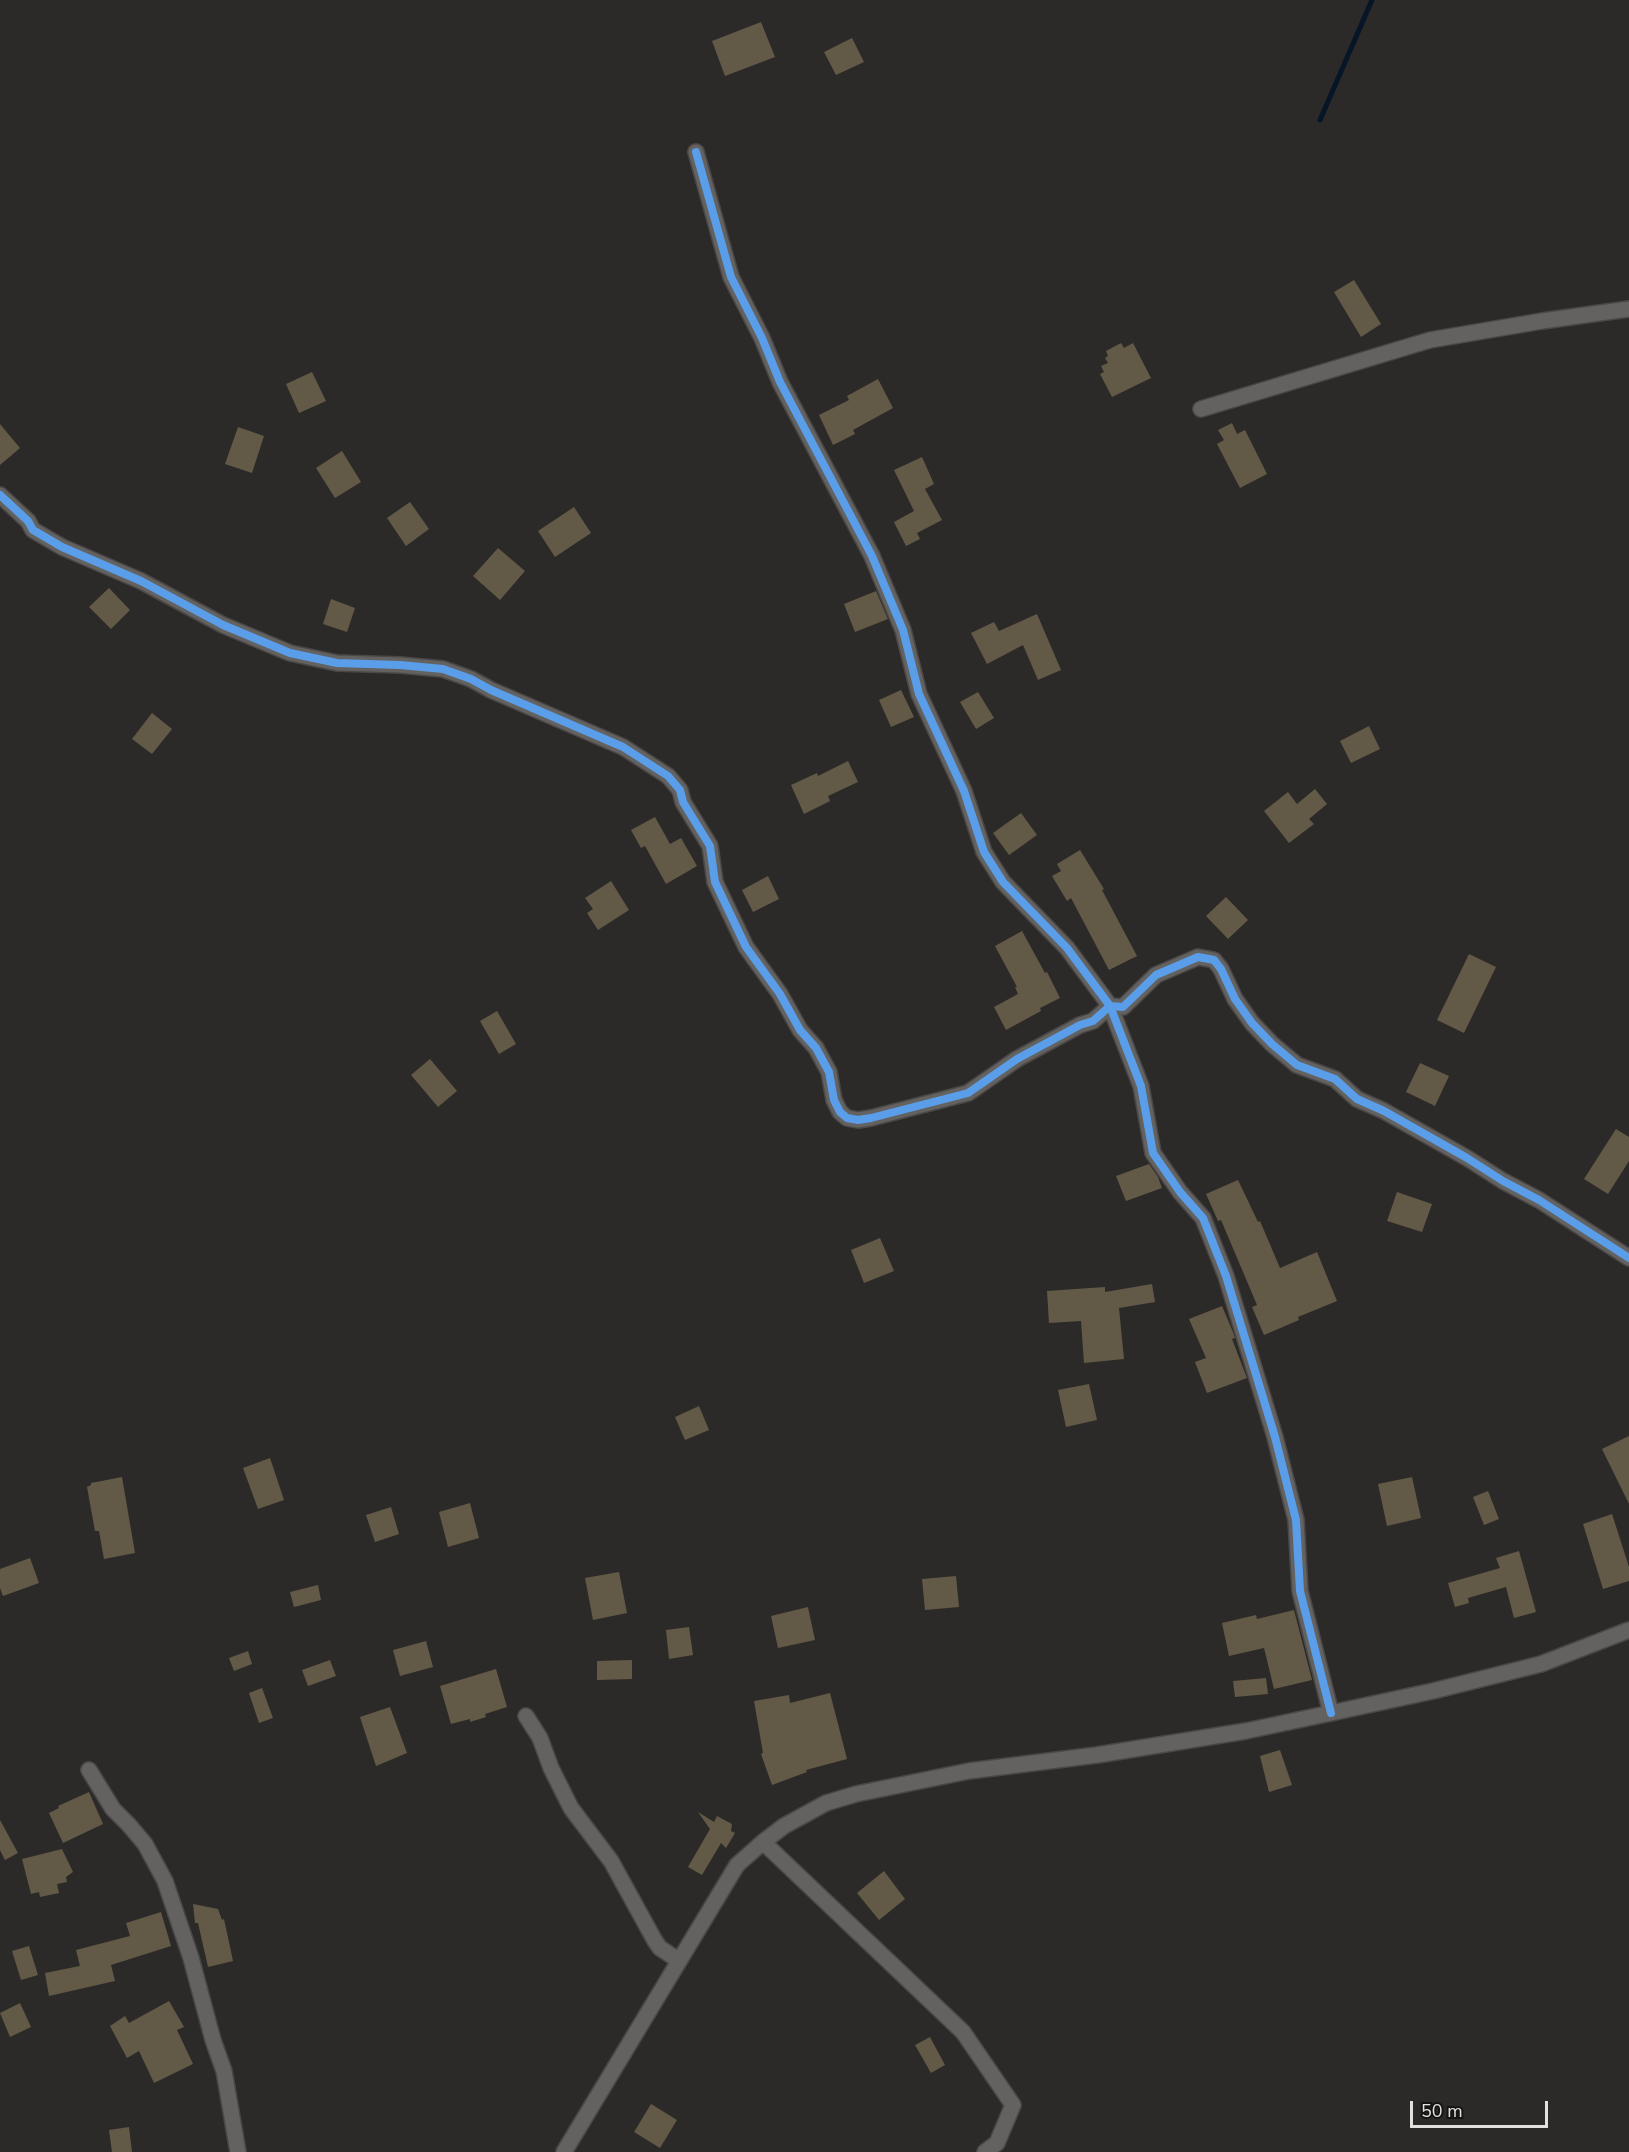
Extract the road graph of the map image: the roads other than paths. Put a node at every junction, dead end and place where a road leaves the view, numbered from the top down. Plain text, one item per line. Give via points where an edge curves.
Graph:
1 (696, 152) dead end
2 (1629, 309) edge
3 (1200, 409) dead end
4 (0, 495) edge
5 (1110, 1006) junction
6 (1629, 1258) edge
7 (1629, 1630) edge
8 (1331, 1713) junction
9 (526, 1716) dead end
10 (89, 1770) dead end
11 (763, 1842) junction
12 (678, 1960) junction
13 (238, 2152) edge
14 (564, 2152) edge
15 (985, 2152) edge

1 - 5 street via 731,278 780,382 872,556 903,630 919,694 964,791 984,852 1003,882 1067,948
2 - 3 street via 1430,340
4 - 5 street via 33,530 62,547 141,581 223,625 322,661 443,669 623,747 668,776 680,790 683,802 710,846 715,882 746,947 816,1048 829,1072 834,1101 847,1118 871,1118 968,1093 1017,1059 1094,1021
5 - 6 street via 1123,1007 1156,975 1190,959 1214,960 1252,1023 1298,1065 1335,1079 1357,1099 1539,1200
5 - 8 street via 1140,1086 1153,1153 1203,1218 1226,1276 1296,1520 1300,1591
7 - 8 street via 1540,1664
8 - 11 street via 1097,1755 969,1771 856,1794 826,1803
9 - 12 street via 571,1808 611,1862 655,1941
10 - 13 street via 113,1809 145,1844 165,1881 224,2071
11 - 12 street via 737,1865
11 - 15 street via 963,2032 1013,2105 997,2143
12 - 14 street

